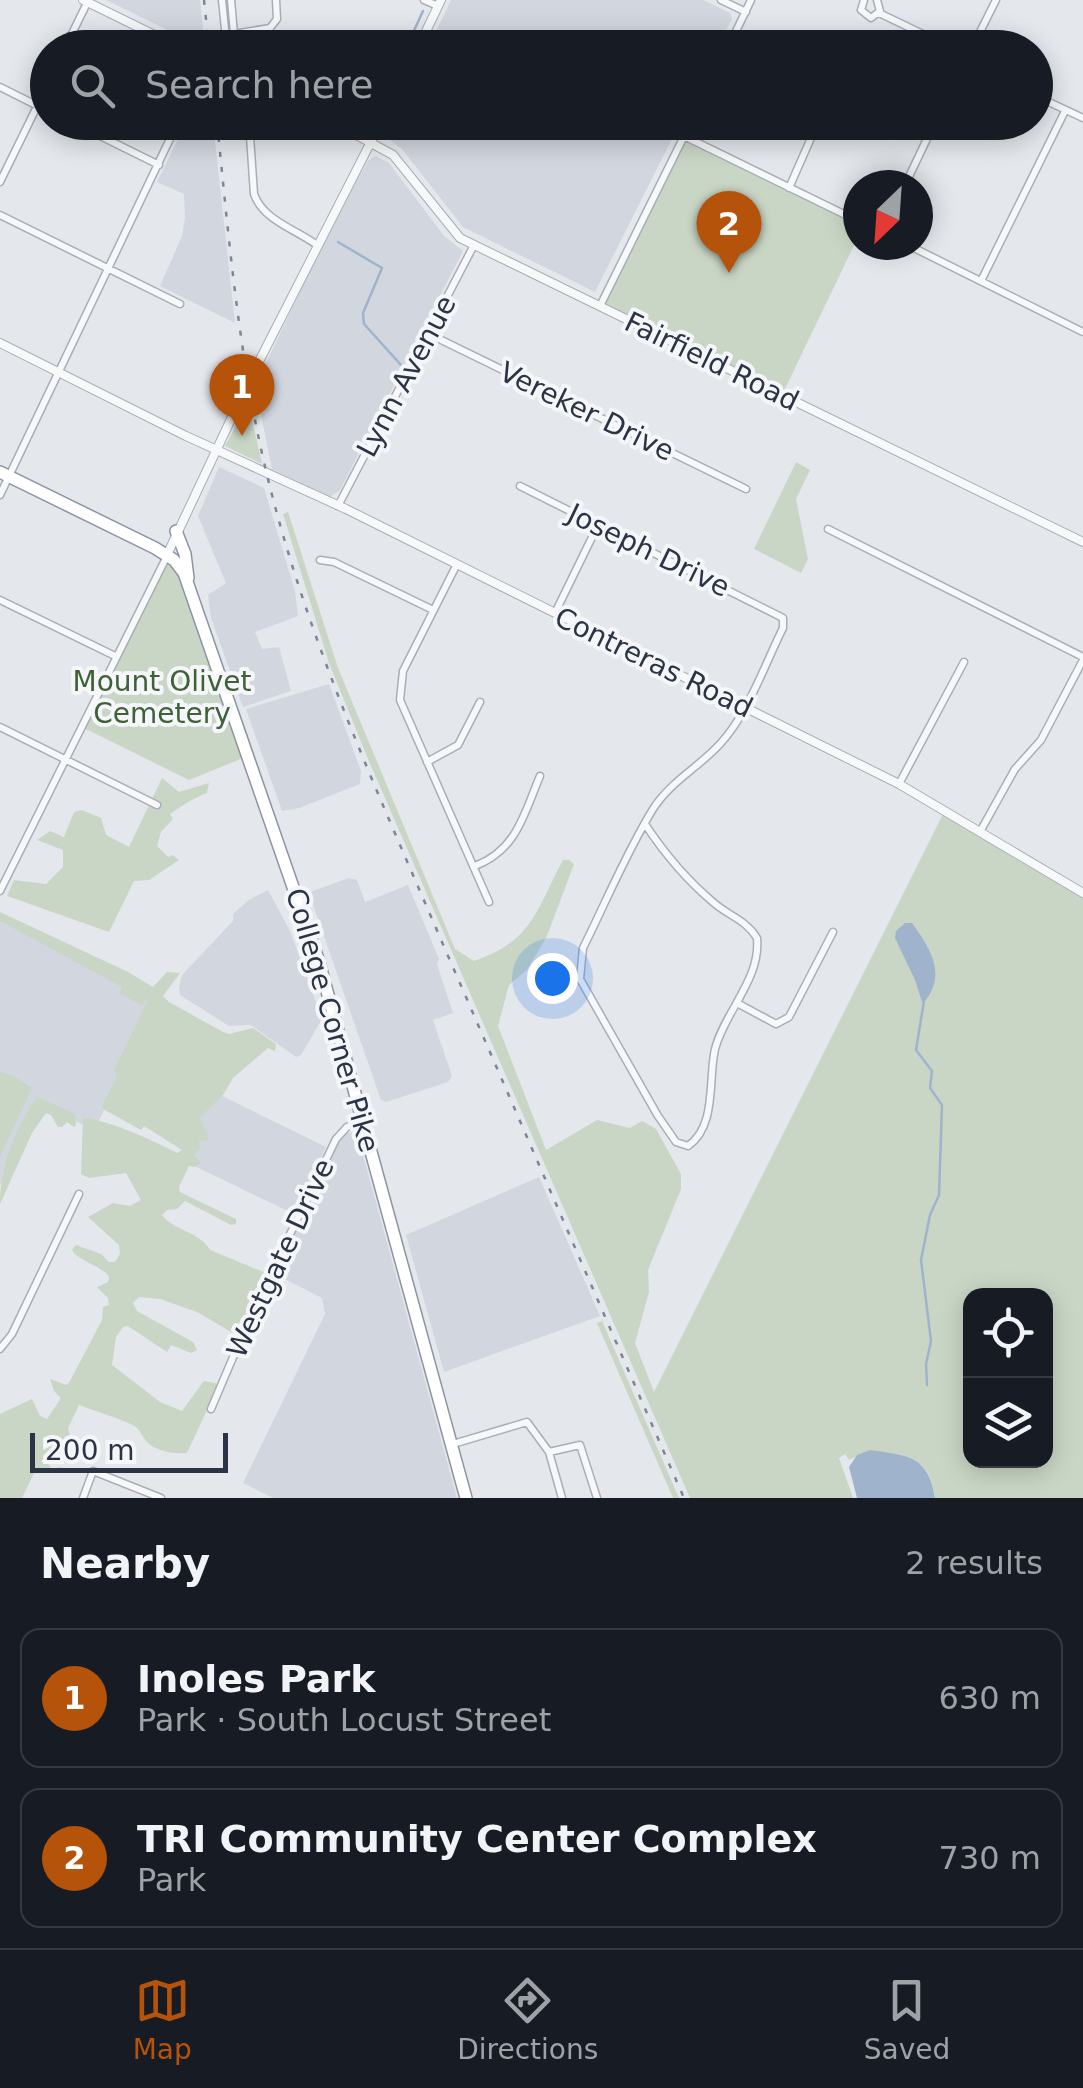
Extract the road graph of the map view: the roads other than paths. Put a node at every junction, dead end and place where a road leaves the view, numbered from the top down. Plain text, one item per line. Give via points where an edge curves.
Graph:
1 (222, 0) edge
2 (231, 0) edge
3 (276, 0) edge
4 (424, 0) edge
5 (721, 0) edge
6 (752, 0) edge
7 (852, 0) edge
8 (877, 0) edge
9 (996, 0) edge
10 (86, 1) edge
11 (863, 2) edge
12 (440, 3) edge
13 (746, 12) junction
14 (879, 13) junction
15 (73, 30) edge
16 (145, 30) edge
17 (225, 30) edge
18 (234, 30) edge
19 (258, 30) edge
20 (427, 30) edge
21 (737, 30) edge
22 (914, 30) edge
23 (981, 30) edge
24 (0, 87) edge
25 (30, 102) edge
26 (1053, 104) edge
27 (1066, 111) junction
28 (1083, 118) edge
29 (30, 120) edge
30 (1053, 137) edge
31 (108, 140) edge
32 (170, 140) edge
33 (250, 140) edge
34 (682, 140) edge
35 (692, 140) edge
36 (810, 140) edge
37 (926, 140) edge
38 (1052, 140) edge
39 (371, 141) joint
40 (158, 165) junction
41 (911, 170) edge
42 (0, 182) edge
43 (789, 188) junction
44 (843, 214) edge
45 (0, 216) edge
46 (316, 245) junction
47 (474, 245) junction
48 (933, 257) edge
49 (109, 269) junction
50 (981, 281) junction
51 (180, 304) dead end
52 (600, 306) junction
53 (1083, 332) edge
54 (429, 334) junction
55 (0, 344) edge
56 (59, 373) junction
57 (215, 450) junction
58 (4, 474) edge
59 (520, 486) dead end
60 (746, 489) dead end
61 (0, 495) edge
62 (338, 506) junction
63 (598, 525) junction
64 (828, 529) dead end
65 (176, 531) junction
66 (1083, 542) edge
67 (168, 555) junction
68 (320, 560) dead end
69 (458, 564) junction
70 (188, 582) junction
71 (0, 600) edge
72 (433, 610) junction
73 (555, 613) junction
74 (115, 656) junction
75 (1083, 658) edge
76 (964, 662) dead end
77 (480, 702) dead end
78 (744, 707) junction
79 (0, 728) edge
80 (64, 759) junction
81 (427, 762) junction
82 (540, 776) dead end
83 (899, 784) junction
84 (157, 805) dead end
85 (645, 824) junction
86 (981, 830) junction
87 (475, 866) junction
88 (0, 891) edge
89 (1083, 893) edge
90 (489, 902) dead end
91 (833, 932) dead end
92 (737, 1004) junction
93 (364, 1120) junction
94 (79, 1194) dead end
95 (0, 1349) edge
96 (210, 1410) dead end
97 (452, 1444) junction
98 (549, 1452) junction
99 (83, 1498) edge
100 (162, 1498) edge
101 (466, 1498) edge
102 (562, 1498) edge
103 (597, 1498) edge

1 - 17 street
2 - 18 street
3 - 19 street via 277,19
4 - 12 street
5 - 13 street
6 - 13 street
7 - 11 street
8 - 14 street
9 - 23 street
10 - 15 street
10 - 16 street
11 - 14 street via 867,18
12 - 20 street
13 - 21 street
14 - 22 street
24 - 25 street
26 - 27 street
27 - 28 street
27 - 30 street
29 - 42 street
31 - 40 street
32 - 40 street
33 - 46 street via 257,204
34 - 52 street
35 - 43 street
36 - 43 street
37 - 41 street
38 - 50 street
39 - 46 street
39 - 47 street, Fairfield Road via 393,156 448,227
40 - 49 street
43 - 44 street
45 - 49 street
46 - 57 street
47 - 52 street, Fairfield Road
47 - 54 street, Lynn Avenue
48 - 50 street
49 - 51 street
49 - 56 street
50 - 53 street
52 - 66 street, Fairfield Road
54 - 60 street, Vereker Drive
54 - 62 street, Lynn Avenue
55 - 56 street, Contreras Road
56 - 57 street, Contreras Road
56 - 58 street
57 - 62 street, Contreras Road
57 - 65 street
58 - 61 street
58 - 67 highway
59 - 63 street, Joseph Drive
62 - 69 street, Contreras Road
63 - 73 street
63 - 78 street, Joseph Drive via 783,618
64 - 75 street
65 - 67 street
65 - 70 highway
67 - 70 highway, College Corner Pike
67 - 74 street
68 - 72 street
69 - 72 street
69 - 73 street, Contreras Road
70 - 93 highway, College Corner Pike via 290,874
71 - 74 street
72 - 81 street via 399,690
73 - 78 street, Contreras Road
74 - 80 street
75 - 86 street via 1041,740
76 - 83 street
77 - 81 street via 458,744
78 - 83 street, Contreras Road
78 - 85 street via 705,760 668,789
79 - 80 street
80 - 84 street
80 - 88 street
81 - 87 street
82 - 87 street via 513,838
83 - 86 street, Contreras Road
85 - 92 street via 712,901 757,938 756,962
85 - 92 street via 578,971 642,1090 683,1146 694,1142 706,1118 716,1048
86 - 89 street, Contreras Road
87 - 90 street
91 - 92 street via 782,1023
93 - 96 street, Westgate Drive via 336,1139
93 - 97 highway, College Corner Pike
94 - 95 street
97 - 98 street via 528,1422
97 - 101 highway, College Corner Pike
98 - 102 street
98 - 103 street via 580,1445
99 - 100 street via 93,1472

